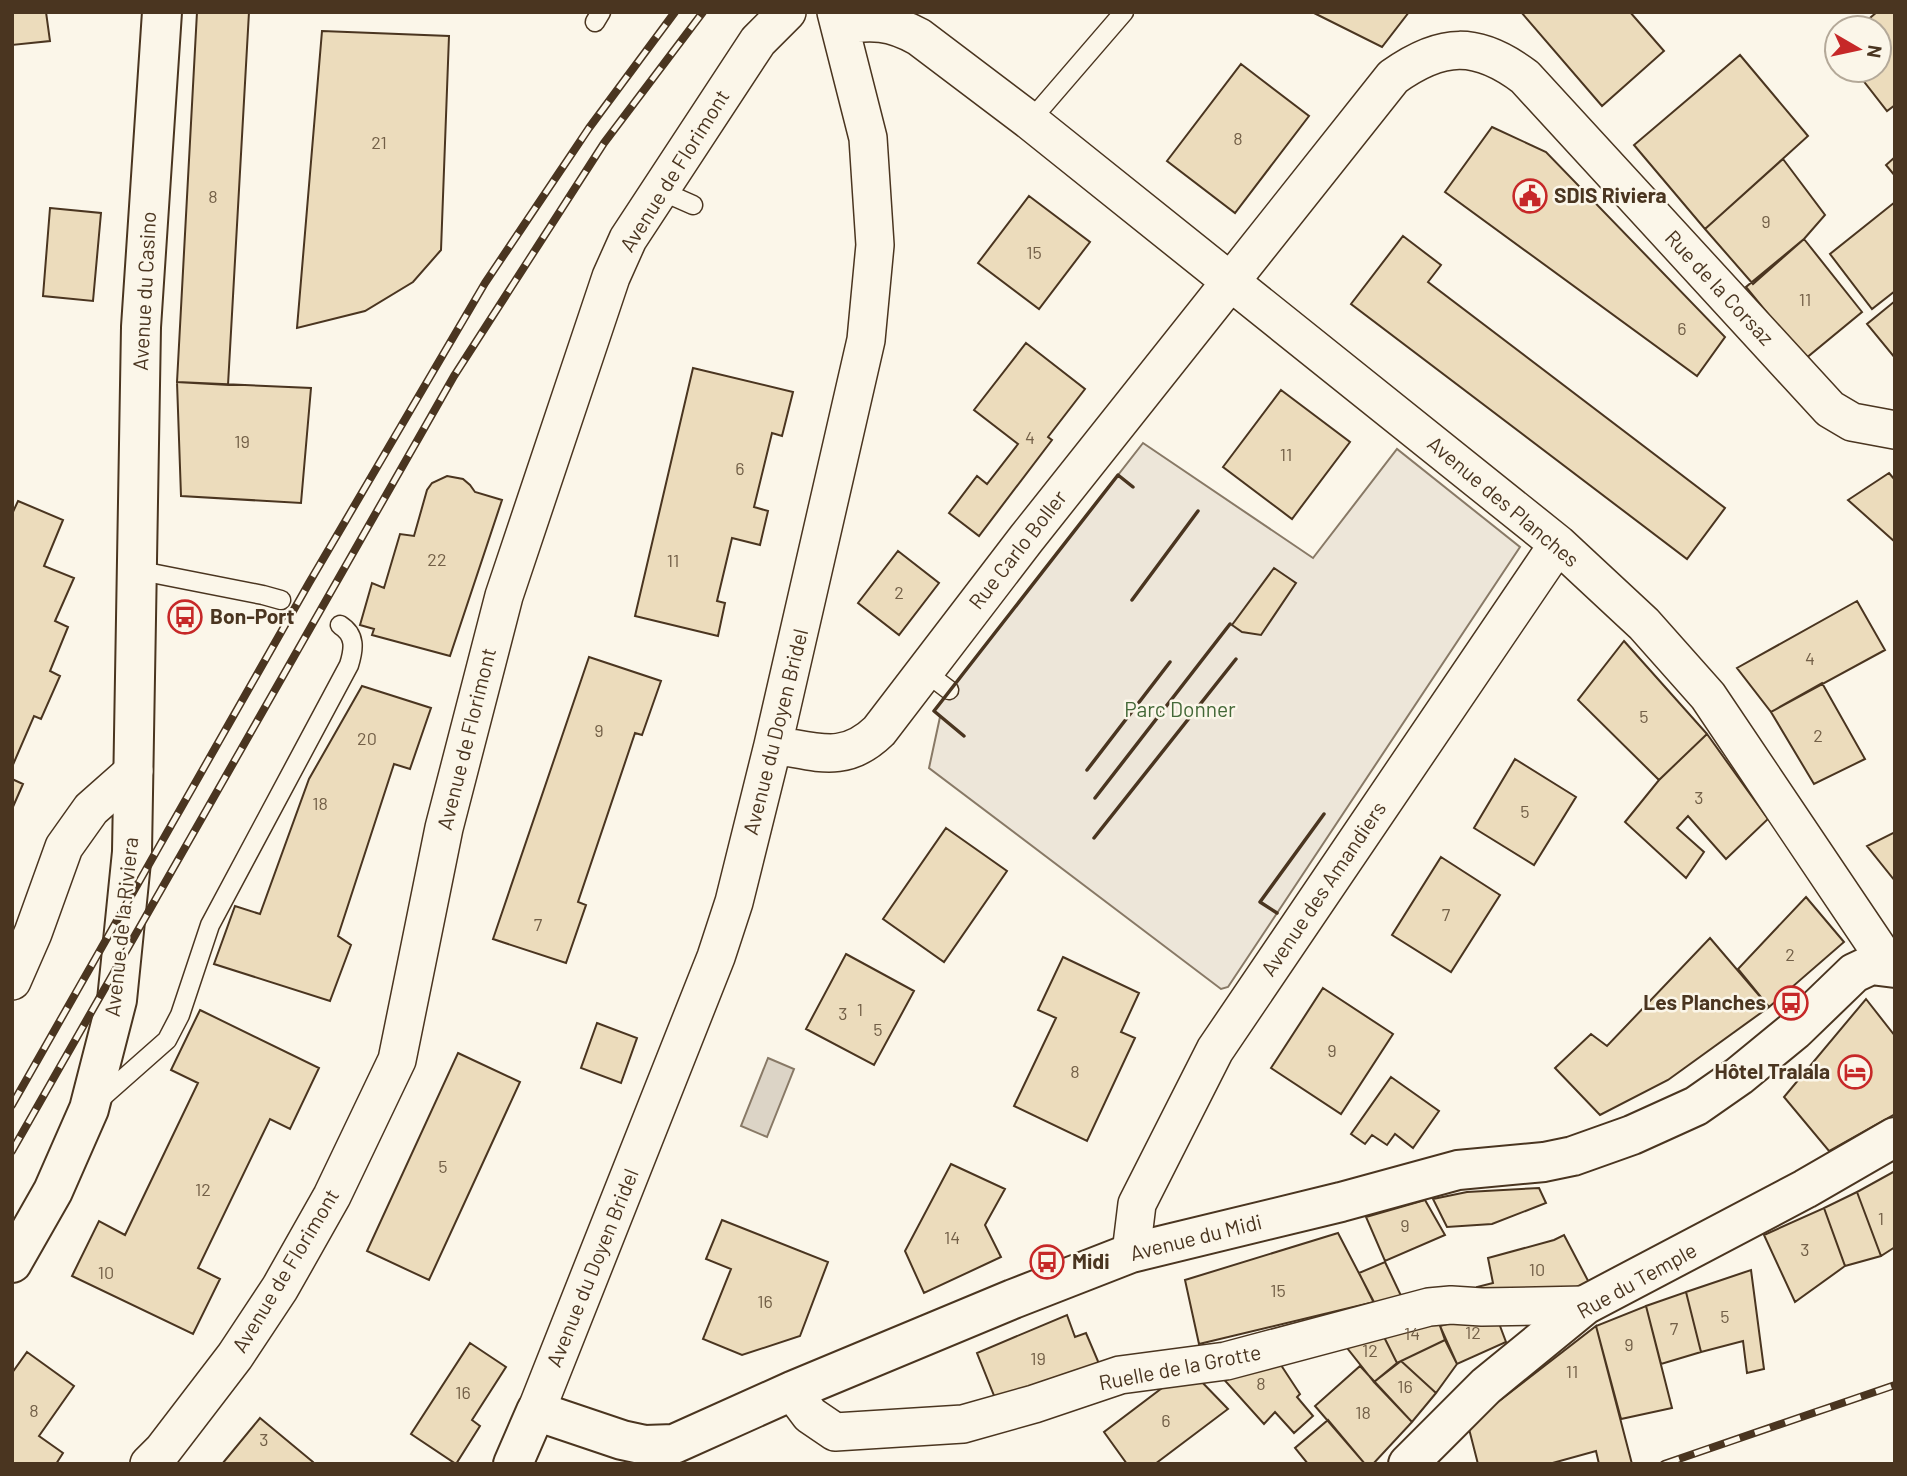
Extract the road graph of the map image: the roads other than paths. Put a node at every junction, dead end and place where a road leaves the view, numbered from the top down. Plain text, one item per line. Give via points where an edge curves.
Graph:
1 (162, 12) edge
2 (787, 12) edge
3 (1124, 12) edge
4 (839, 19) edge
5 (1030, 121) junction
6 (659, 190) junction
7 (693, 205) dead end
8 (1230, 283) junction
9 (1895, 430) edge
10 (1558, 544) junction
11 (136, 570) junction
12 (281, 600) dead end
13 (340, 625) dead end
14 (773, 745) junction
15 (134, 771) junction
16 (1893, 965) edge
17 (12, 981) edge
18 (89, 1109) junction
19 (1895, 1138) edge
20 (1131, 1254) junction
21 (12, 1264) edge
22 (1585, 1305) junction
23 (792, 1391) junction
24 (536, 1411) junction
25 (149, 1464) edge
26 (513, 1464) edge
27 (1408, 1464) edge

1 - 11 street, Avenue du Casino via 141,327
2 - 6 street, Avenue de Florimont via 758,41
3 - 5 lane
4 - 5 street, Avenue des Planches via 901,27
4 - 14 street, Avenue du Doyen Bridel via 868,138 875,245 866,340
5 - 8 street, Avenue des Planches
6 - 7 lane
6 - 25 street, Avenue de Florimont via 611,277 503,596 444,828 397,1060 332,1196 280,1288 235,1356
8 - 9 street, Rue de la Corsaz via 1394,77 1414,62 1441,52 1489,54 1525,77 1830,409 1852,422
8 - 10 street, Avenue des Planches
8 - 14 street, Rue Carlo Boller via 1026,539 936,680 855,750 828,753
10 - 16 street, Avenue des Planches via 1644,624 1708,696
10 - 20 street, Avenue des Amandiers via 1214,1050 1137,1204
11 - 12 lane
11 - 15 street, Avenue de la Riviera
13 - 18 lane via 352,638 349,665 210,925 180,1015 167,1040
14 - 24 street, Avenue du Doyen Bridel via 716,957
15 - 17 street via 91,809 64,847
15 - 18 street, Avenue de la Riviera via 132,852 117,1000
16 - 20 street, Avenue du Midi via 1871,965 1854,973 1739,1076 1696,1106 1632,1135 1573,1156 1458,1170
18 - 21 street, Avenue de la Riviera via 53,1191
19 - 22 street, Rue du Temple
20 - 23 street, Avenue du Midi
22 - 23 street, Ruelle de la Grotte via 1429,1307 1226,1361 1120,1375 963,1424 835,1432 810,1415
22 - 27 street, Rue du Temple via 1486,1386
23 - 24 street, Avenue du Midi via 674,1444 645,1446
24 - 26 street

